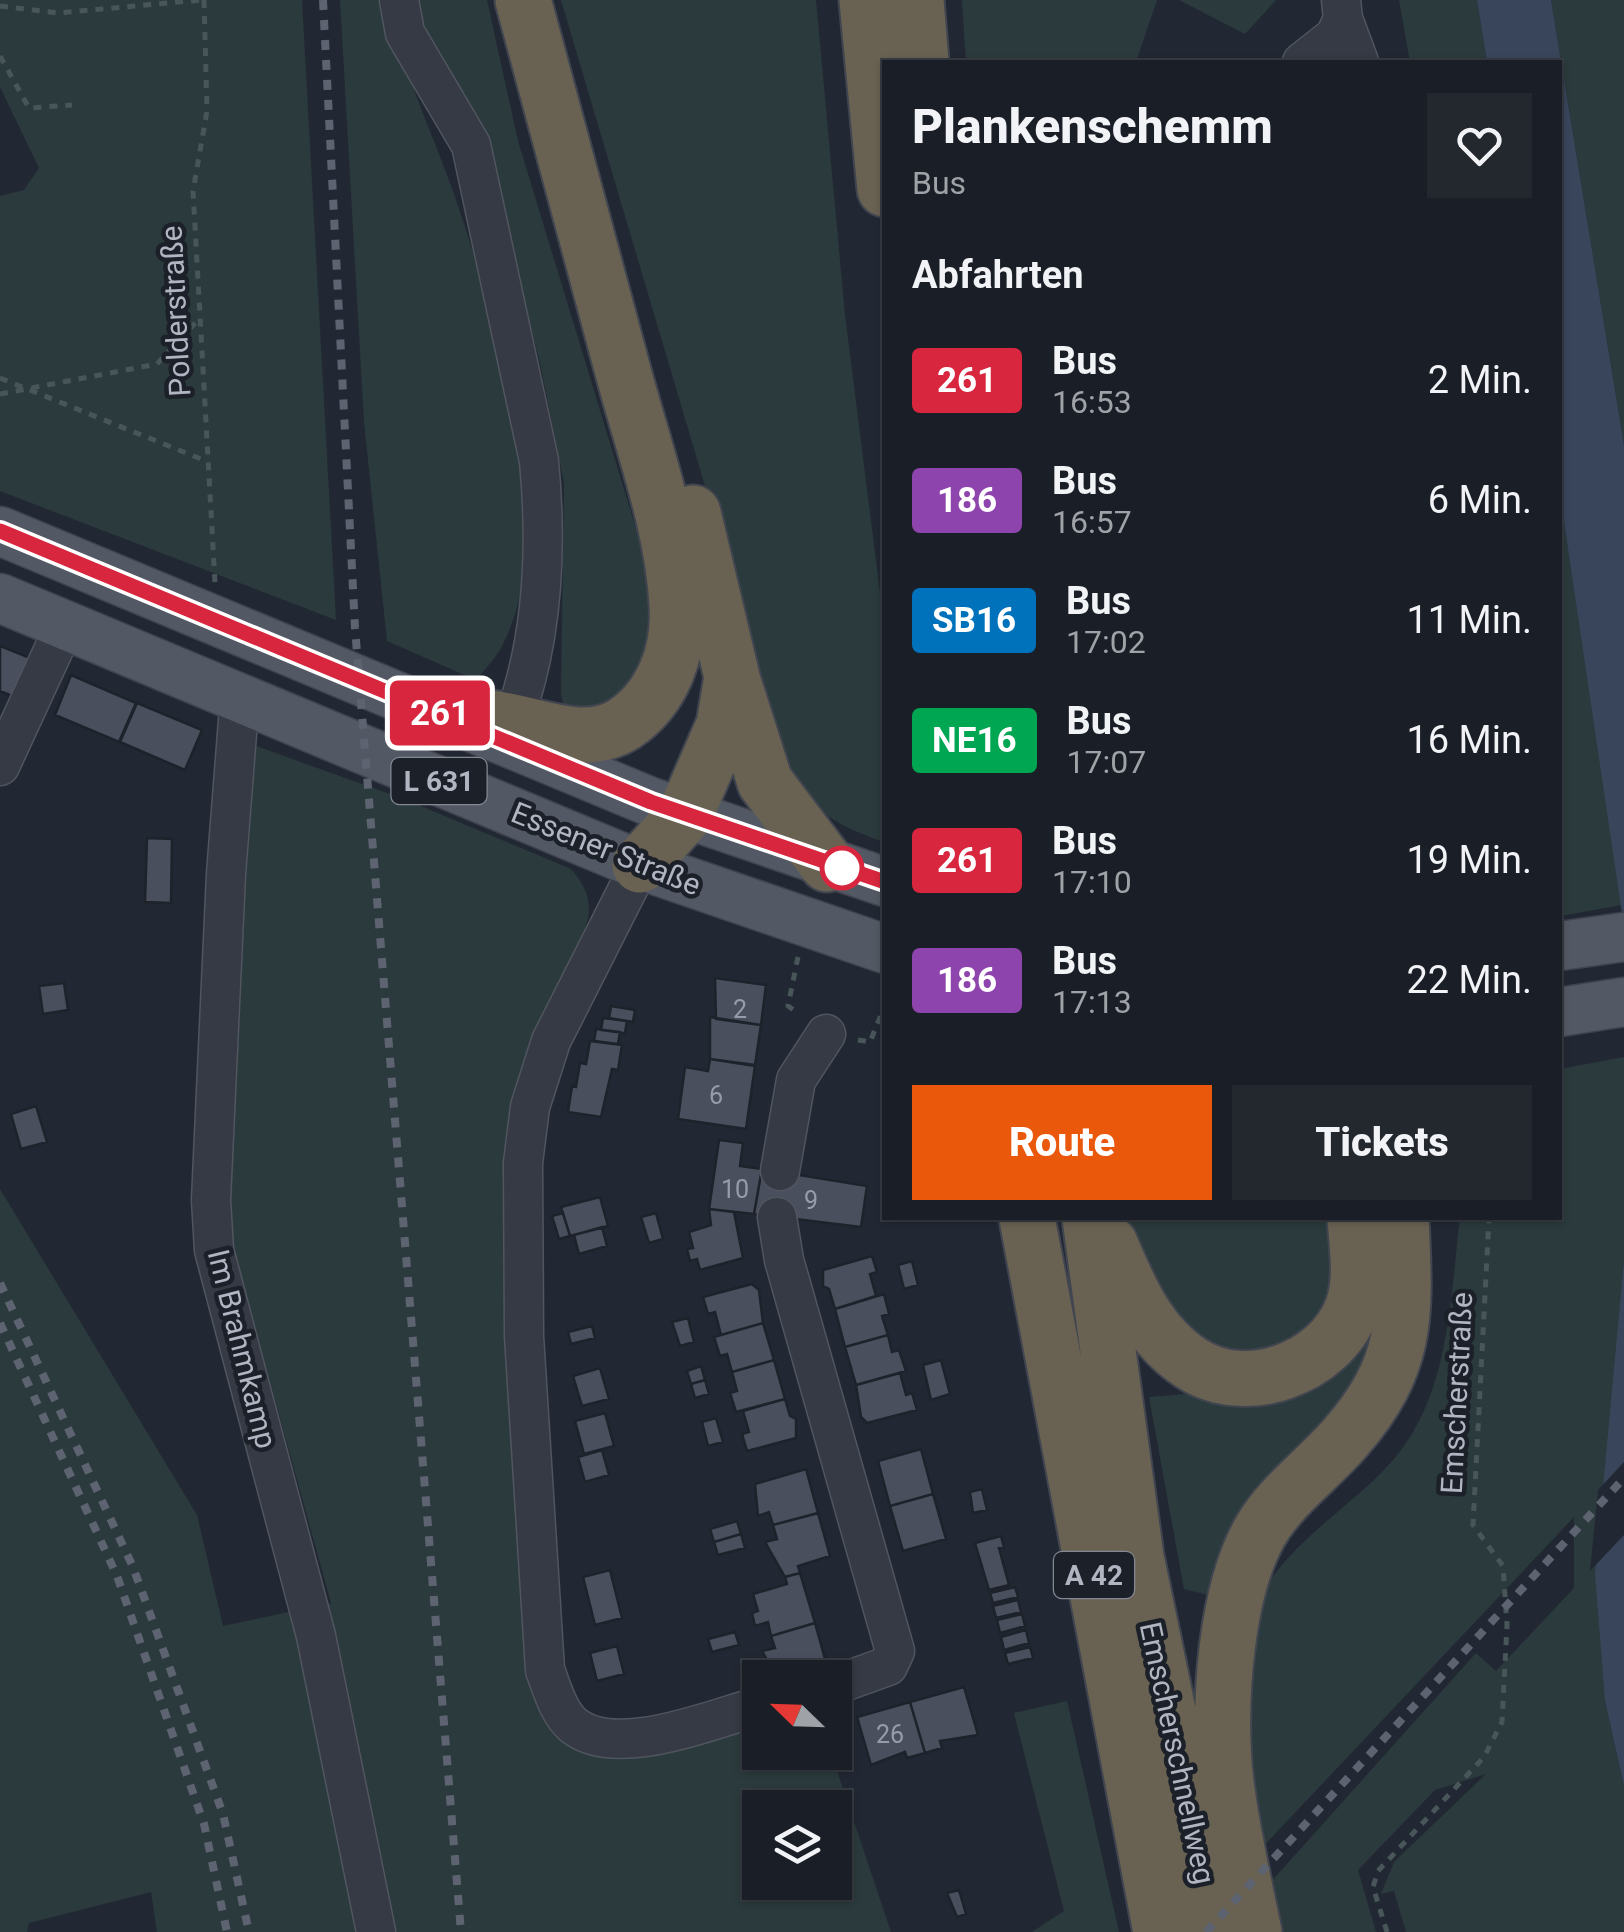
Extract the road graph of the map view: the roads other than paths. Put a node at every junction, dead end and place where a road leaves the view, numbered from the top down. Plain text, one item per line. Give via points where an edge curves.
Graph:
1 (399, 0) edge
2 (523, 0) edge
3 (549, 0) edge
4 (866, 0) edge
5 (916, 0) edge
6 (1342, 10) edge
7 (921, 60) edge
8 (1305, 60) edge
9 (1359, 60) edge
10 (882, 159) edge
11 (658, 500) junction
12 (0, 531) edge
13 (0, 598) edge
14 (65, 624) junction
15 (732, 677) junction
16 (240, 695) junction
17 (455, 720) junction
18 (513, 721) junction
19 (0, 766) edge
20 (668, 809) junction
21 (827, 864) junction
22 (640, 865) junction
23 (882, 881) edge
24 (882, 948) edge
25 (826, 1034) dead end
26 (780, 1171) dead end
27 (776, 1217) dead end
28 (1027, 1220) edge
29 (1090, 1220) edge
30 (1102, 1220) edge
31 (1354, 1220) edge
32 (1401, 1220) edge
33 (852, 1679) edge
34 (742, 1711) edge
35 (376, 1932) edge
36 (1161, 1932) edge
37 (1214, 1932) edge
38 (1254, 1932) edge

1 - 18 street via 405,32 470,145 539,461 540,596
2 - 11 highway
3 - 15 highway via 712,580
4 - 10 highway
5 - 7 highway
6 - 8 street via 1335,36
6 - 9 street
11 - 18 highway via 678,606 673,658 652,702 621,726 586,738
11 - 20 highway via 684,563 698,624
12 - 17 main road, Essener Straße / L 631
13 - 14 main road, Essener Straße / L 631
14 - 16 main road, Essener Straße / L 631
14 - 19 street
15 - 20 highway via 724,724
15 - 21 highway via 765,782
16 - 22 main road, Essener Straße / L 631
16 - 35 street, Im Brahmkamp via 225,893 214,1250 316,1636
17 - 18 highway via 482,714
17 - 20 main road, Essener Straße / L 631
20 - 21 main road, Essener Straße / L 631
20 - 22 highway
21 - 23 main road, Essener Straße / L 631
22 - 24 main road, Essener Straße / L 631
22 - 34 street via 551,1041 530,1106 523,1163 524,1336 545,1670 574,1726 603,1739 632,1740
25 - 26 street via 796,1080
27 - 33 street via 895,1651 888,1666
28 - 36 highway, A 42
29 - 37 highway, Emscherschnellweg / A 42 via 1136,1558
30 - 31 highway via 1136,1304 1169,1346 1208,1372 1240,1378 1284,1372 1309,1360 1346,1324 1360,1278
32 - 38 highway via 1404,1304 1389,1377 1344,1439 1266,1522 1235,1604 1226,1781

